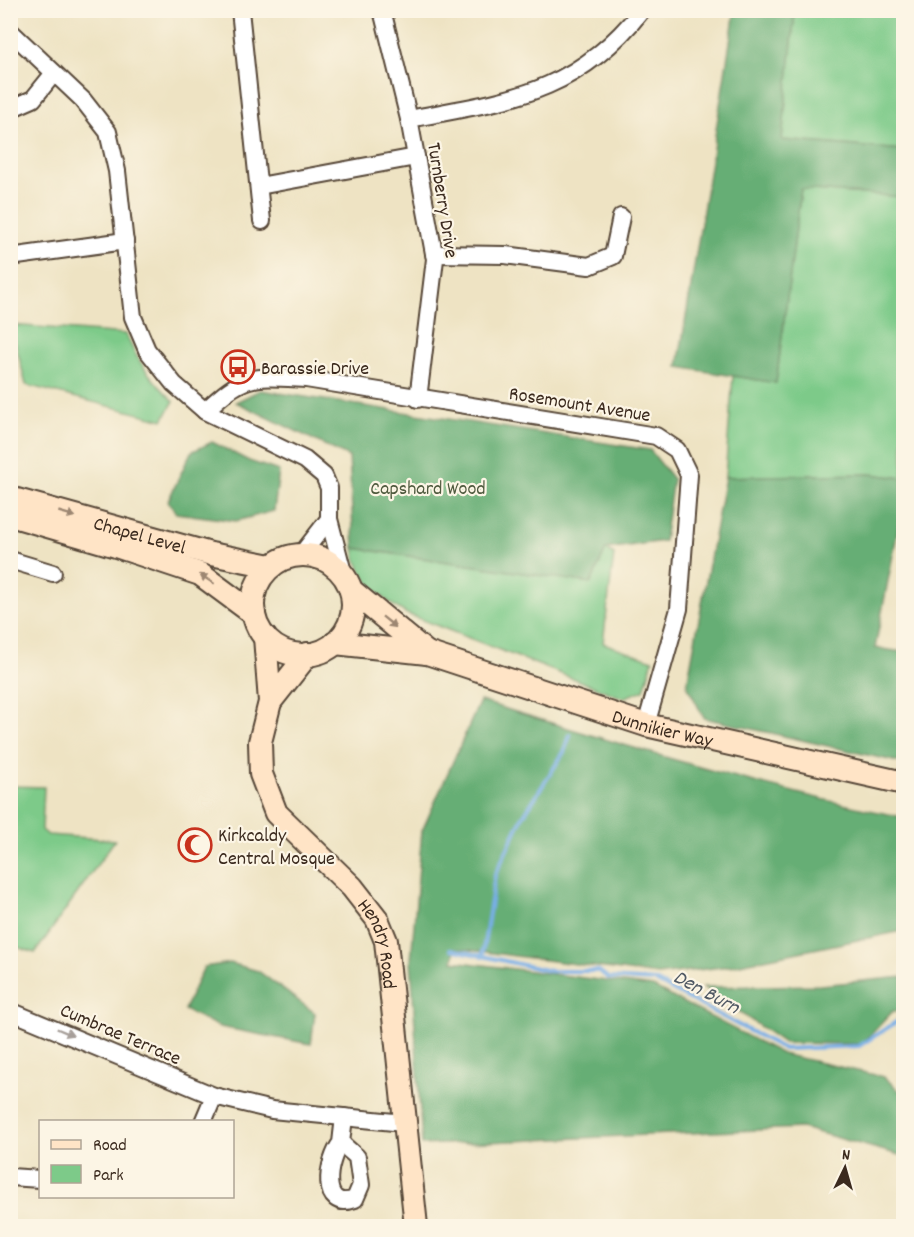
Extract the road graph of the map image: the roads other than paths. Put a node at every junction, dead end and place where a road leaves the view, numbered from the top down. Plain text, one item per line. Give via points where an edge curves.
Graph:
1 (240, 10) edge
2 (382, 10) edge
3 (642, 10) edge
4 (10, 31) edge
5 (54, 73) junction
6 (10, 109) edge
7 (409, 119) junction
8 (416, 157) junction
9 (259, 186) junction
10 (621, 217) dead end
11 (262, 221) dead end
12 (125, 241) junction
13 (434, 254) junction
14 (10, 257) edge
15 (418, 399) junction
16 (204, 411) junction
17 (10, 498) edge
18 (10, 516) edge
19 (329, 519) junction
20 (301, 555) junction
21 (10, 560) edge
22 (271, 566) junction
23 (53, 573) dead end
24 (348, 583) junction
25 (254, 614) junction
26 (265, 637) junction
27 (335, 643) junction
28 (427, 653) junction
29 (308, 654) junction
30 (270, 702) junction
31 (646, 724) junction
32 (903, 783) edge
33 (10, 1011) edge
34 (214, 1096) junction
35 (344, 1117) junction
36 (204, 1120) edge
37 (405, 1123) junction
38 (341, 1143) dead end
39 (10, 1177) edge
40 (39, 1179) edge
41 (416, 1227) edge

1 - 9 street
2 - 7 street, Turnberry Drive
3 - 7 street via 601,54 556,84 515,99
4 - 5 street
5 - 6 street via 33,99
5 - 12 street via 108,132 116,162
7 - 8 street, Turnberry Drive
8 - 9 street
8 - 13 street, Turnberry Drive
9 - 11 street
10 - 13 street via 614,256 589,266 505,255
12 - 14 street
12 - 16 street via 133,317 147,350 174,384
13 - 15 street, Turnberry Drive
15 - 16 street, Rosemount Avenue via 306,379 260,376 243,380
15 - 31 street, Rosemount Avenue via 656,436 677,450 689,475 679,609
16 - 19 street via 316,468 329,488
17 -> 22 main road, Chapel Level via 211,554
25 -> 18 main road, Chapel Level via 200,574
19 - 20 street
19 - 24 street
20 - 22 main road
20 - 24 main road via 317,556 332,564
21 - 23 street
22 - 25 main road via 256,588
24 - 27 main road via 353,606 351,620
24 -> 28 main road, Dunnikier Way
25 - 26 main road
26 - 29 main road via 292,654
26 - 30 main road, Hendry Road
27 - 28 main road, Dunnikier Way
27 - 29 main road
28 - 31 main road, Dunnikier Way
29 - 30 main road, Hendry Road
30 - 37 main road, Hendry Road via 260,742 261,774 276,813 352,887 378,919 386,941
31 - 32 main road, Dunnikier Way
33 -> 34 street, Cumbrae Terrace
34 - 35 street, Cumbrae Terrace via 272,1110
34 - 36 street
35 - 37 street, Cumbrae Terrace
35 - 38 street
37 - 41 main road, Hendry Road
39 - 40 street

